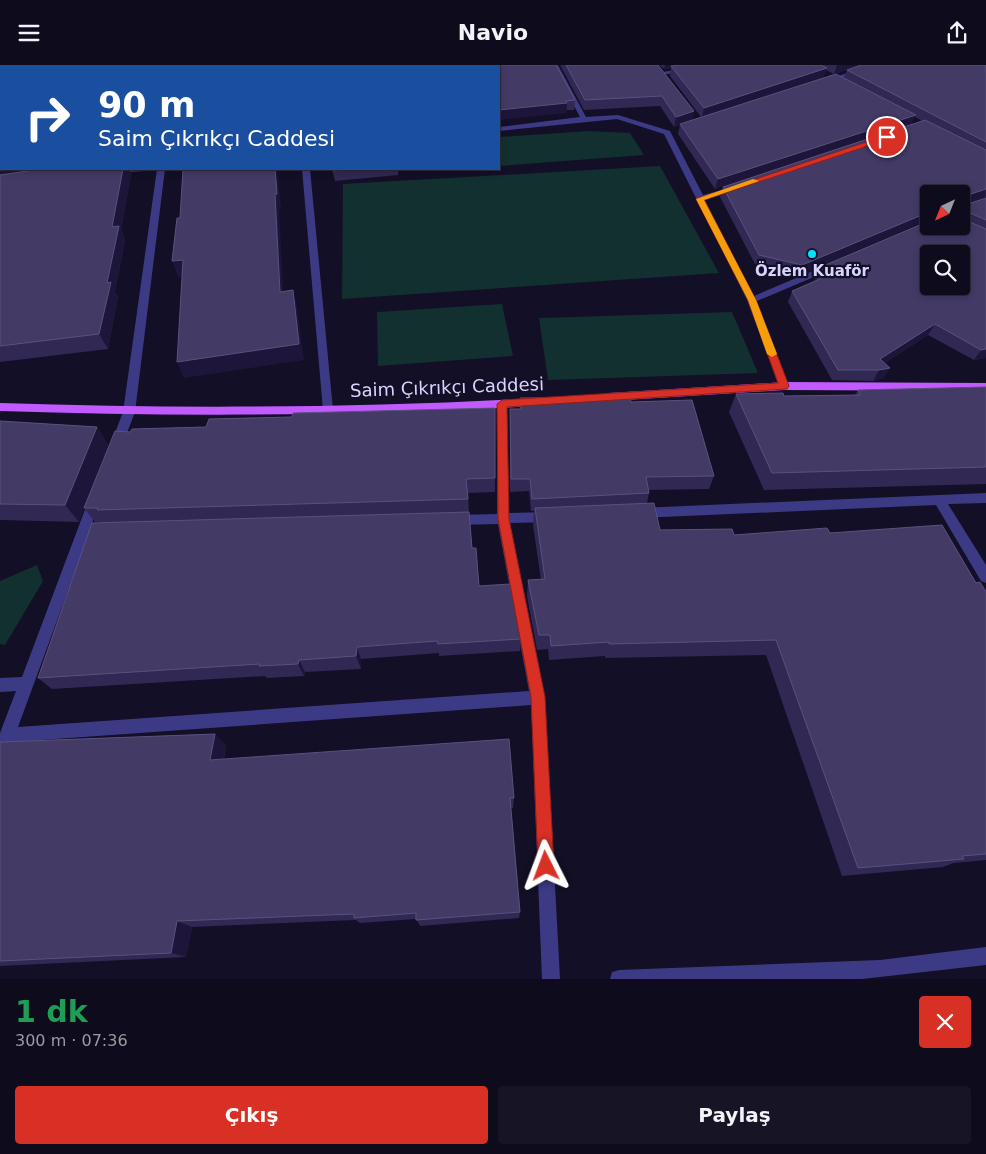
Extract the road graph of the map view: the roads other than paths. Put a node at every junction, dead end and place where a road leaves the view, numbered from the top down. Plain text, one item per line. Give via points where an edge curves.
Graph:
1 (555, 65) edge
2 (655, 65) edge
3 (875, 65) edge
4 (697, 69) edge
5 (821, 72) edge
6 (660, 73) junction
7 (834, 79) junction
8 (665, 80) edge
9 (843, 83) edge
10 (816, 85) edge
11 (584, 119) junction
12 (500, 129) edge
13 (131, 170) edge
14 (160, 170) edge
15 (306, 170) edge
16 (101, 172) edge
17 (747, 183) edge
18 (700, 199) junction
19 (840, 262) edge
20 (752, 300) junction
21 (784, 386) junction
22 (986, 387) edge
23 (599, 398) edge
24 (551, 401) edge
25 (502, 404) junction
26 (0, 407) edge
27 (328, 410) junction
28 (129, 412) junction
29 (112, 457) edge
30 (101, 485) edge
31 (986, 498) edge
32 (940, 501) junction
33 (622, 514) edge
34 (563, 517) edge
35 (503, 519) junction
36 (444, 521) edge
37 (122, 530) edge
38 (83, 531) junction
39 (986, 577) edge
40 (27, 684) junction
41 (0, 685) edge
42 (538, 697) junction
43 (7, 735) junction
44 (0, 755) edge
45 (986, 956) edge
46 (882, 974) edge
47 (551, 979) edge
48 (619, 979) edge

1 - 11 street
2 - 6 street
3 - 7 street
4 - 6 street
5 - 7 street
6 - 8 street
7 - 9 street
7 - 10 street
11 - 12 street
11 - 18 street via 618,117 671,131
13 - 16 street
14 - 28 street
15 - 27 street
17 - 18 street
18 - 20 street
19 - 20 street
20 - 21 street
21 - 22 main road
21 - 23 main road
24 - 25 main road, Saim Çıkrıkçı Caddesi
25 - 27 main road, Saim Çıkrıkçı Caddesi
25 - 35 street
26 - 28 main road, Saim Çıkrıkçı Caddesi
27 - 28 main road, Saim Çıkrıkçı Caddesi
28 - 29 street
30 - 38 street
31 - 32 street
32 - 33 street
32 - 39 street
34 - 35 street
35 - 36 street
35 - 42 street
37 - 38 street
38 - 40 street
40 - 41 street
40 - 43 street
42 - 43 street
42 - 47 street
43 - 44 street
45 - 46 street
46 - 48 street

